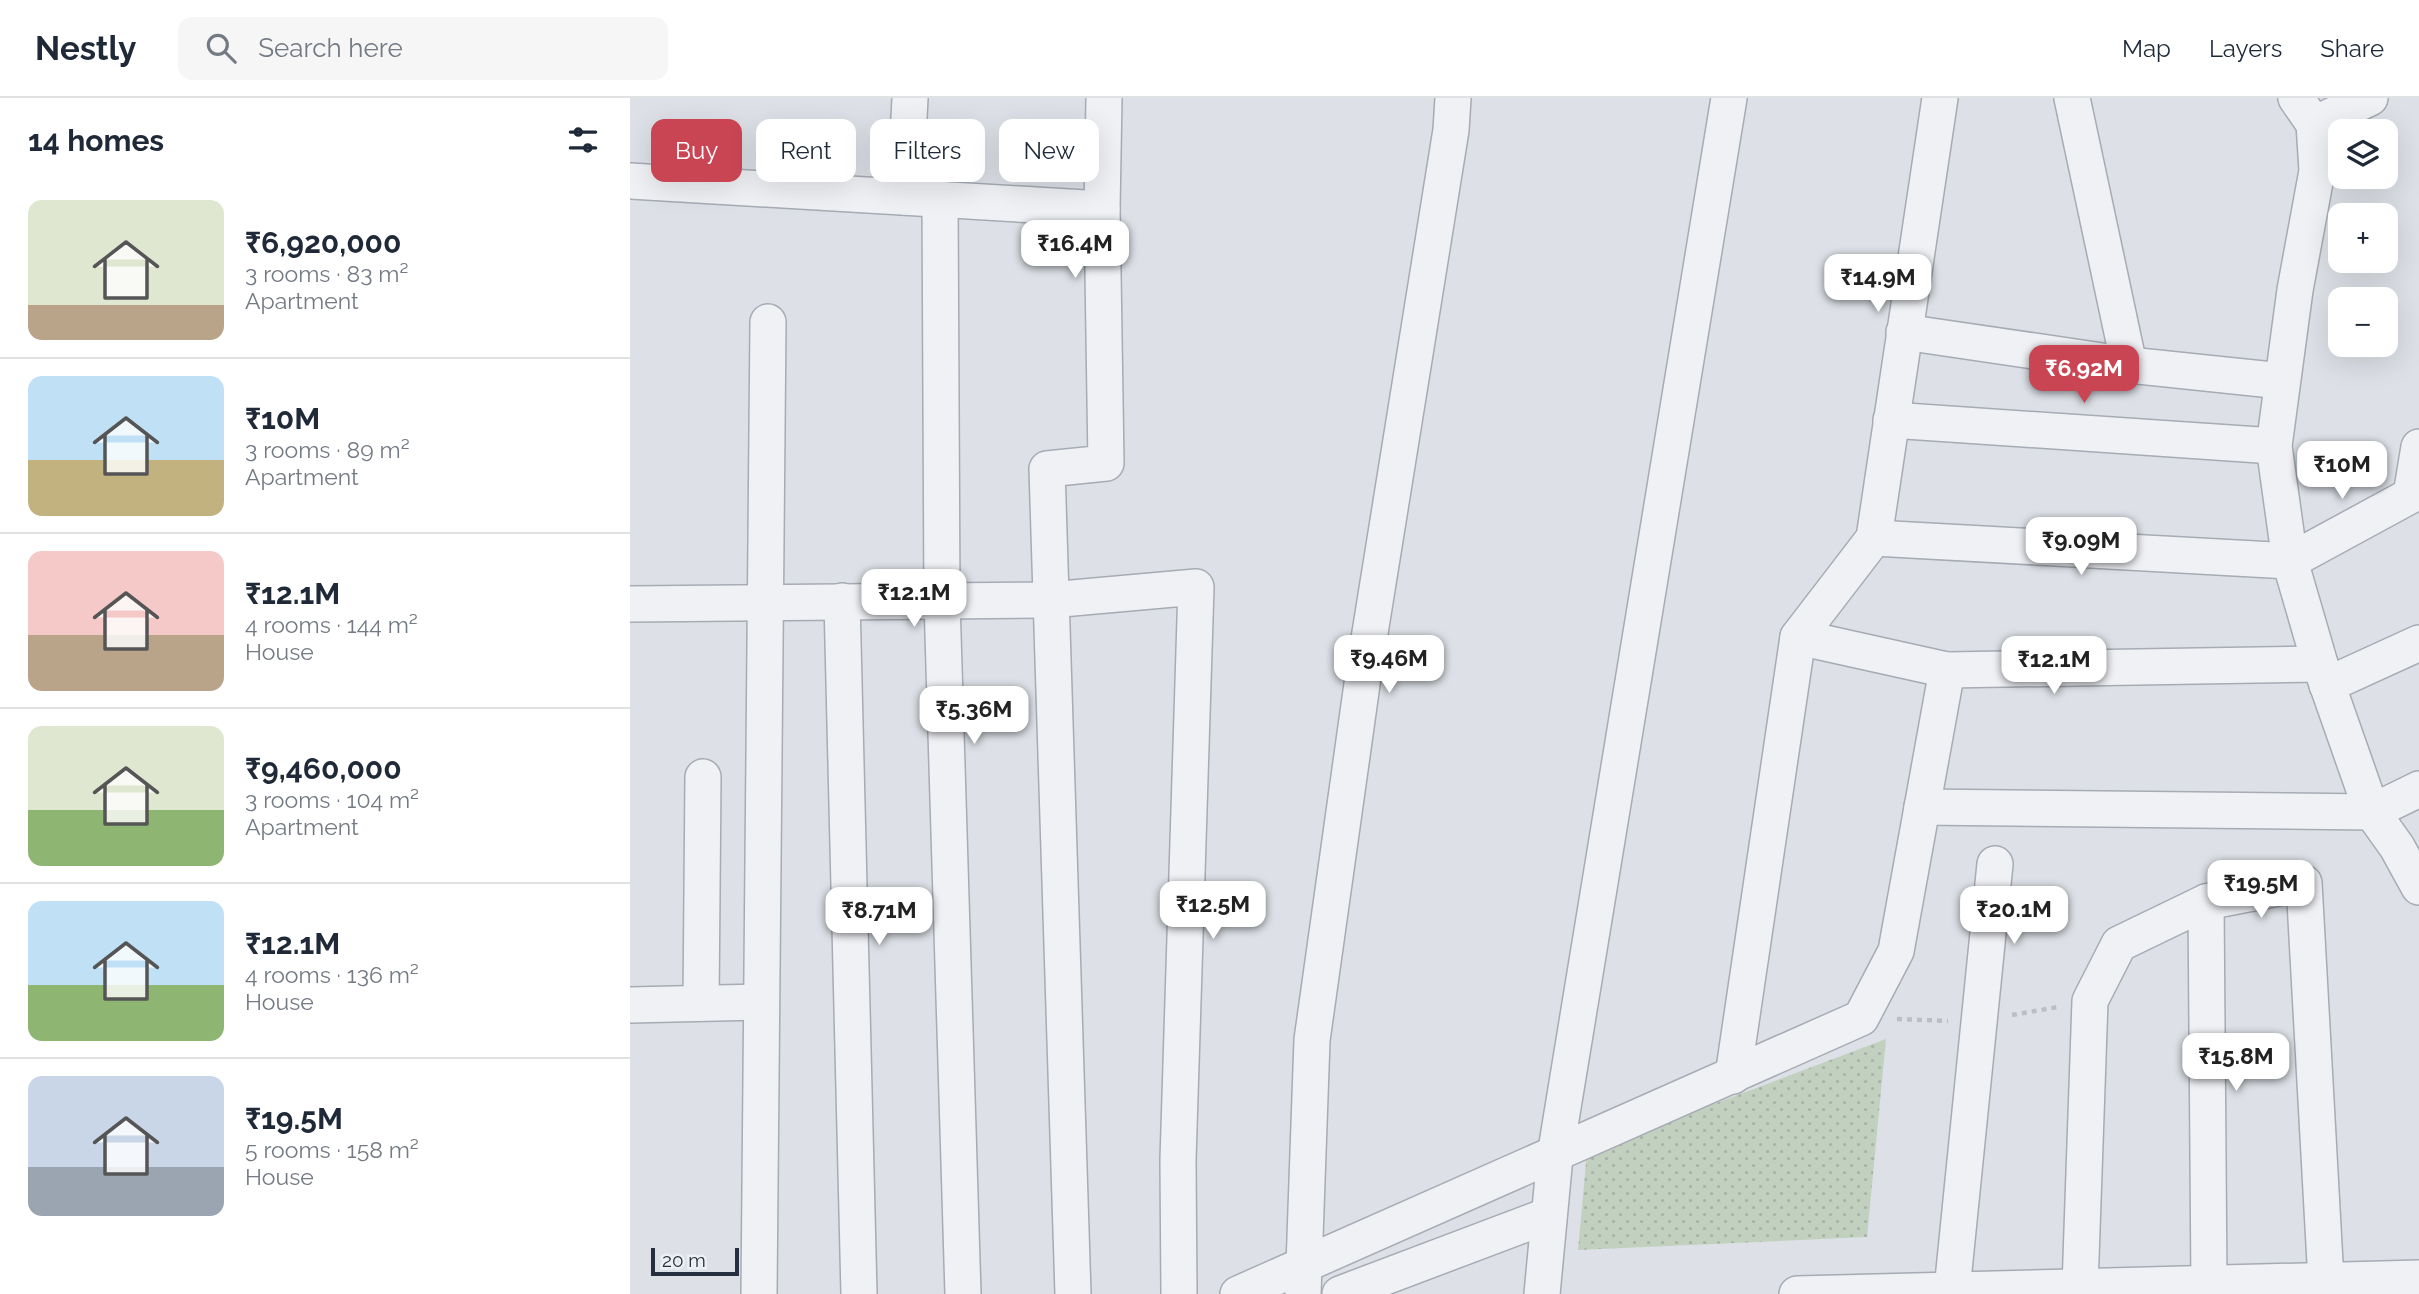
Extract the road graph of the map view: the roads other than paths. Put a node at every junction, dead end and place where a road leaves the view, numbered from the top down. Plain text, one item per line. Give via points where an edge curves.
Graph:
1 (910, 98) edge
2 (1104, 98) edge
3 (1453, 98) edge
4 (1729, 98) edge
5 (1940, 98) edge
6 (2072, 98) edge
7 (2370, 98) edge
8 (2305, 111) edge
9 (630, 181) edge
10 (905, 197) junction
11 (940, 199) junction
12 (1102, 209) junction
13 (768, 322) dead end
14 (1904, 332) junction
15 (2129, 365) junction
16 (2282, 381) junction
17 (1891, 420) junction
18 (2274, 446) junction
19 (2419, 447) edge
20 (2415, 493) edge
21 (1874, 538) junction
22 (2290, 561) junction
23 (1050, 600) junction
24 (842, 601) junction
25 (942, 601) junction
26 (765, 603) junction
27 (630, 604) edge
28 (1798, 638) junction
29 (2419, 643) edge
30 (1947, 670) junction
31 (2323, 675) junction
32 (702, 777) dead end
33 (2419, 789) edge
34 (1922, 807) junction
35 (2372, 812) junction
36 (2408, 842) edge
37 (1995, 864) dead end
38 (2419, 887) edge
39 (2206, 902) junction
40 (761, 1002) junction
41 (701, 1003) junction
42 (630, 1005) edge
43 (1733, 1076) junction
44 (1555, 1156) junction
45 (1549, 1215) junction
46 (1304, 1278) edge
47 (2419, 1278) edge
48 (2326, 1281) junction
49 (2209, 1284) junction
50 (2080, 1287) junction
51 (1952, 1290) junction
52 (759, 1294) edge
53 (859, 1294) edge
54 (963, 1294) edge
55 (1073, 1294) edge
56 (1179, 1294) edge
57 (1238, 1294) edge
58 (1340, 1294) edge
59 (1542, 1294) edge
60 (1797, 1294) edge
61 (1809, 1294) edge

1 - 10 street
2 - 12 street
3 - 46 street via 1311,1040
4 - 44 street
5 - 14 street
6 - 15 street
7 - 8 street
8 - 16 street via 2317,171
9 - 10 street
10 - 11 street
11 - 12 street
11 - 25 street
12 - 23 street via 1107,463 1046,469
13 - 26 street
14 - 15 street
14 - 17 street
15 - 16 street
16 - 18 street
17 - 18 street
17 - 21 street
18 - 22 street
19 - 20 street
20 - 22 street
21 - 22 street
21 - 28 street
22 - 31 street
23 - 25 street
23 - 55 street
23 - 56 street via 1196,587 1178,1160
24 - 25 street
24 - 26 street
24 - 53 street
25 - 54 street
26 - 27 street
26 - 40 street
28 - 30 street
28 - 43 street
29 - 31 street
30 - 31 street
30 - 34 street
31 - 35 street
32 - 41 street
33 - 35 street
34 - 35 street
34 - 43 street via 1896,951 1861,1018
35 - 36 street
36 - 38 street
37 - 51 street
39 - 48 street via 2304,883
39 - 49 street
39 - 50 street via 2119,944 2090,1001
40 - 41 street
40 - 52 street
41 - 42 street
43 - 44 street
44 - 45 street
44 - 46 street
45 - 58 street
45 - 59 street
46 - 57 street
47 - 48 street
48 - 49 street
49 - 50 street
50 - 51 street
51 - 61 street
60 - 61 street

